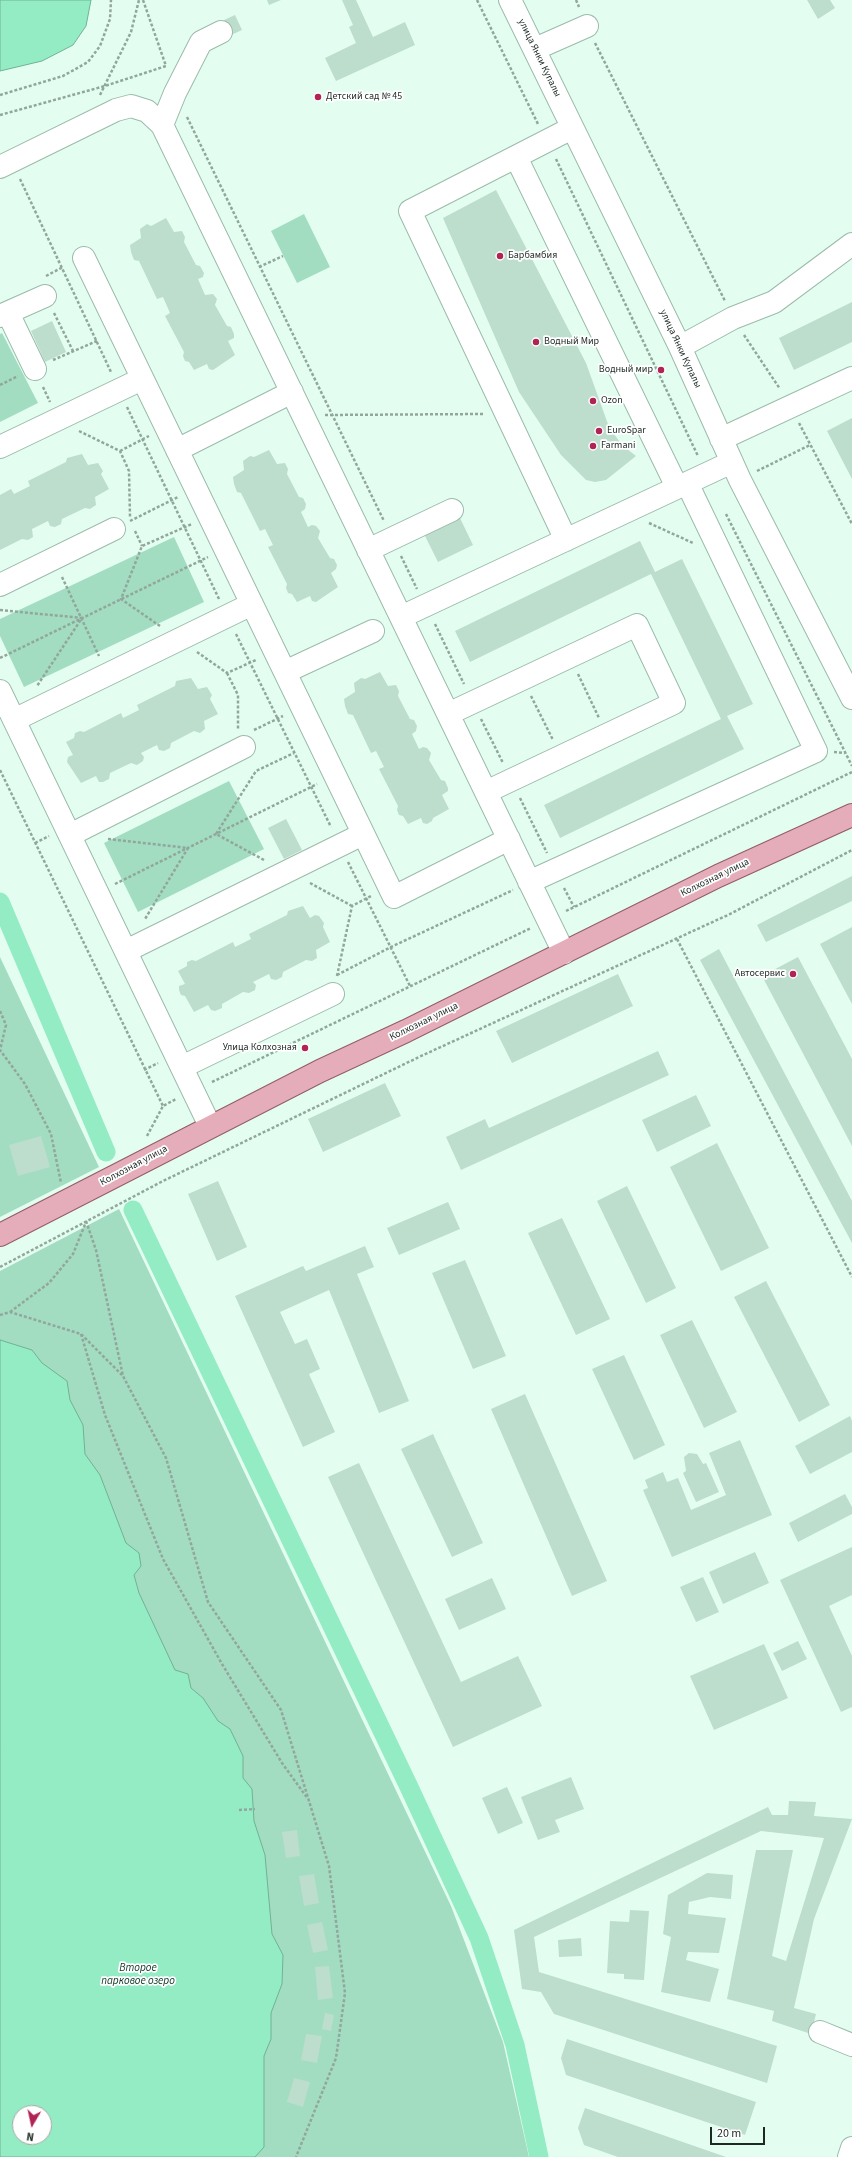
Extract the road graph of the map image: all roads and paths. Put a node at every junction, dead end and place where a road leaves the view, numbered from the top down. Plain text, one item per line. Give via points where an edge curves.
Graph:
1 (111, 0) edge
2 (139, 0) edge
3 (143, 0) edge
4 (476, 0) edge
5 (510, 0) edge
6 (576, 0) edge
7 (587, 26) junction
8 (221, 32) dead end
9 (535, 49) junction
10 (166, 66) junction
11 (105, 86) junction
12 (176, 93) junction
13 (0, 95) edge
14 (0, 115) edge
15 (85, 125) junction
16 (162, 126) junction
17 (572, 128) junction
18 (547, 141) junction
19 (516, 157) junction
20 (6, 164) edge
21 (852, 244) edge
22 (283, 256) dead end
23 (84, 258) dead end
24 (259, 267) junction
25 (45, 296) dead end
26 (4, 314) edge
27 (733, 318) junction
28 (680, 347) junction
29 (35, 369) joint
30 (852, 378) edge
31 (142, 379) junction
32 (119, 390) junction
33 (292, 392) junction
34 (506, 414) junction
35 (303, 415) junction
36 (332, 415) junction
37 (58, 419) junction
38 (166, 428) junction
39 (143, 439) junction
40 (721, 439) junction
41 (810, 445) dead end
42 (0, 447) edge
43 (177, 450) junction
44 (120, 451) junction
45 (736, 471) junction
46 (690, 481) junction
47 (196, 488) junction
48 (172, 500) junction
49 (452, 510) dead end
50 (624, 512) junction
51 (726, 513) dead end
52 (209, 516) junction
53 (122, 525) junction
54 (185, 527) junction
55 (393, 539) junction
56 (566, 540) junction
57 (694, 544) dead end
58 (142, 546) junction
59 (225, 549) junction
60 (368, 550) junction
61 (722, 556) junction
62 (54, 559) junction
63 (201, 561) junction
64 (754, 570) junction
65 (0, 585) edge
66 (121, 599) junction
67 (252, 604) junction
68 (426, 606) junction
69 (0, 610) edge
70 (227, 617) junction
71 (82, 618) junction
72 (401, 618) junction
73 (373, 631) dead end
74 (570, 657) junction
75 (0, 658) edge
76 (285, 672) junction
77 (227, 673) dead end
78 (107, 675) junction
79 (523, 678) junction
80 (35, 688) dead end
81 (0, 691) edge
82 (852, 698) edge
83 (473, 702) junction
84 (302, 707) junction
85 (448, 714) junction
86 (277, 719) junction
87 (14, 720) junction
88 (608, 734) junction
89 (245, 736) junction
90 (294, 753) junction
91 (561, 756) junction
92 (852, 766) edge
93 (0, 770) edge
94 (852, 772) edge
95 (335, 775) junction
96 (511, 780) junction
97 (311, 786) junction
98 (486, 792) junction
99 (852, 815) edge
100 (216, 834) junction
101 (363, 834) junction
102 (70, 835) junction
103 (101, 839) dead end
104 (508, 839) junction
105 (340, 845) junction
106 (188, 848) junction
107 (852, 850) edge
108 (555, 871) junction
109 (529, 882) junction
110 (98, 893) junction
111 (352, 906) dead end
112 (574, 907) junction
113 (548, 920) junction
114 (141, 925) dead end
115 (677, 938) junction
116 (391, 947) junction
117 (126, 951) junction
118 (564, 952) junction
119 (335, 985) junction
120 (410, 986) junction
121 (0, 1011) edge
122 (325, 1027) junction
123 (0, 1050) edge
124 (182, 1067) junction
125 (193, 1091) junction
126 (210, 1126) junction
127 (70, 1200) junction
128 (86, 1221) junction
129 (0, 1236) edge
130 (0, 1267) edge
131 (852, 1277) edge
132 (10, 1312) junction
133 (0, 1315) edge
134 (81, 1334) junction
135 (123, 1376) junction
136 (309, 1801) junction
137 (255, 1809) dead end
138 (239, 1810) dead end
139 (820, 2032) dead end
140 (852, 2045) edge
141 (852, 2148) edge
142 (296, 2157) edge
143 (849, 2157) edge

1 - 13 path via 108,26 100,46 88,62 63,76
2 - 11 path via 131,32
3 - 10 path
4 - 18 path
5 - 9 street, улица Янки Купалы
6 - 7 path
7 - 9 street
7 - 27 path
8 - 12 street via 200,42
9 - 17 street, улица Янки Купалы
10 - 11 path
10 - 12 path
11 - 14 path
11 - 15 path
12 - 16 street
12 - 24 path
15 - 16 street via 116,110 131,106 147,111
15 - 20 street
16 - 33 street
17 - 18 street
17 - 28 street, улица Янки Купалы
18 - 19 street
18 - 46 path
19 - 34 street via 410,211
19 - 46 street
20 - 32 path
21 - 27 street via 774,302
22 - 24 path
23 - 31 street
24 - 36 path
25 - 26 street
26 - 29 street
27 - 28 street
28 - 40 street, улица Янки Купалы
29 - 37 path
30 - 40 street
31 - 32 street
31 - 38 street
32 - 37 street
32 - 39 path
33 - 35 street
33 - 43 street
34 - 36 path
34 - 56 street
35 - 36 path
35 - 60 street
36 - 55 path
37 - 42 street
37 - 44 path
38 - 39 path
38 - 43 street
39 - 44 path
39 - 48 path
40 - 45 street, улица Янки Купалы
41 - 45 path
43 - 47 street
44 - 53 path via 129,471
45 - 46 street
45 - 82 street, улица Янки Купалы
46 - 50 street
46 - 61 street
47 - 48 path
47 - 52 street
48 - 53 path
48 - 54 path
49 - 55 street
50 - 56 street
50 - 57 path
51 - 64 path
52 - 54 path
52 - 59 street
53 - 58 path
53 - 62 street
54 - 58 path
54 - 63 path
55 - 60 street
55 - 68 path
56 - 68 street
58 - 66 path
59 - 63 path
59 - 67 street
60 - 72 street
61 - 64 path
61 - 108 street via 816,750
62 - 65 street
62 - 71 path
63 - 66 path
63 - 70 path
64 - 92 path
66 - 71 path
67 - 70 street
67 - 76 street
68 - 72 street
68 - 83 path
69 - 71 path
70 - 78 street
70 - 86 path
71 - 75 path
71 - 78 path
71 - 80 path
72 - 85 street
73 - 76 street
74 - 79 street
74 - 88 path
74 - 88 street via 637,625 674,703
76 - 84 street
77 - 89 path via 238,695
78 - 87 street
79 - 83 street
79 - 91 path
81 - 87 street
83 - 85 street
83 - 96 path
84 - 86 path
84 - 95 street
85 - 98 street
86 - 89 path
86 - 90 path
87 - 102 street
88 - 91 street
89 - 102 street
90 - 97 path
90 - 100 path via 256,771
91 - 96 street
93 - 125 path via 163,1106
94 - 112 path
95 - 97 path
95 - 101 street
96 - 98 street
96 - 108 path
97 - 100 path
97 - 105 path
98 - 104 street
99 - 118 main road, Колхозная улица via 718,876
100 - 106 path
101 - 104 street via 394,896
101 - 105 street
102 - 110 street
103 - 106 path
104 - 109 street
105 - 116 path
105 - 117 street
106 - 110 path
106 - 114 path
107 - 115 path via 730,914
108 - 109 street
108 - 112 path
109 - 113 street
109 - 116 path
110 - 117 street
111 - 119 path
112 - 113 path
113 - 118 street
113 - 120 path
115 - 128 path via 419,1057
115 - 131 path
116 - 119 path
116 - 120 path
117 - 124 street
118 - 126 main road, Колхозная улица
119 - 122 path
119 - 124 street
120 - 122 path
121 - 123 path via 6,1025
122 - 125 path
123 - 127 path via 25,1084 51,1134
124 - 125 street
125 - 126 street
126 - 127 main road, Колхозная улица
127 - 129 main road, Колхозная улица
128 - 130 path
128 - 132 path via 73,1254 49,1283
128 - 135 path via 96,1250
132 - 133 path
132 - 134 path
134 - 135 path
134 - 136 path via 105,1415 163,1559 222,1664 282,1763
135 - 136 path via 166,1458 208,1602 281,1710
136 - 142 path via 329,1866 345,1993 336,2058
137 - 138 path
139 - 140 street
141 - 143 street

